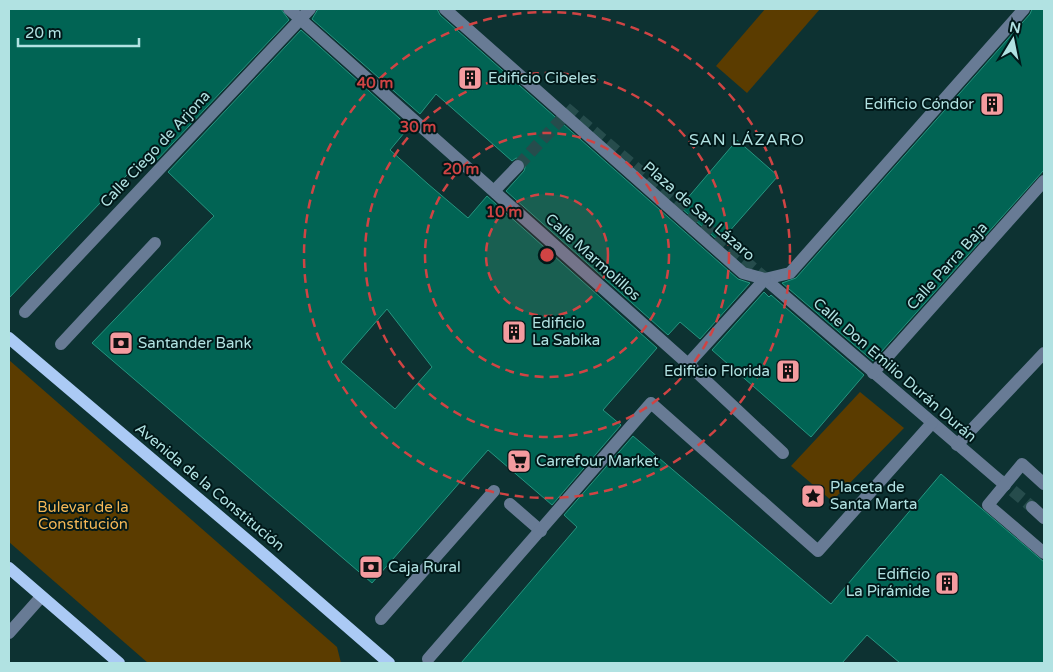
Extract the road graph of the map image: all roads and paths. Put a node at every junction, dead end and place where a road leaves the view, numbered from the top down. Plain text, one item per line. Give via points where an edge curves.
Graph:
1 (289, 9) edge
2 (310, 9) edge
3 (445, 9) edge
4 (1024, 9) edge
5 (301, 19) junction
6 (518, 166) tunnel mouth
7 (1044, 181) edge
8 (494, 191) junction
9 (155, 243) dead end
10 (765, 279) junction
11 (25, 312) dead end
12 (9, 338) edge
13 (61, 344) dead end
14 (1044, 353) edge
15 (688, 364) junction
16 (873, 373) junction
17 (932, 422) junction
18 (957, 445) junction
19 (784, 452) dead end
20 (1044, 484) edge
21 (1005, 485) junction
22 (494, 491) dead end
23 (510, 504) dead end
24 (1032, 507) tunnel mouth
25 (1044, 518) edge
26 (541, 531) junction
27 (1044, 553) edge
28 (9, 568) edge
29 (42, 596) junction
30 (381, 619) dead end
31 (9, 633) edge
32 (428, 658) dead end
33 (119, 663) edge
34 (389, 663) edge

1 - 5 street, Calle Marmolillos
2 - 5 street, Calle Ciego de Arjona
3 - 10 street, Plaza de San Lázaro via 743,273
4 - 10 street via 790,273
5 - 8 street, Calle Marmolillos
5 - 11 street, Calle Ciego de Arjona
6 - 8 street
7 - 16 street, Calle Parra Baja
8 - 15 street, Calle Marmolillos
9 - 13 street
10 - 15 street
10 - 16 street, Calle Don Emilio Durán Durán
12 - 34 main road, Avenida de la Constitución
14 - 18 street
15 - 19 street, Calle Marmolillos
16 - 17 street, Calle Don Emilio Durán Durán
17 - 18 street, Calle Don Emilio Durán Durán
17 - 26 street via 818,551 651,403
18 - 21 street, Calle Don Emilio Durán Durán
20 - 21 street via 1022,464
21 - 27 street via 988,505
22 - 30 street
23 - 26 street
24 - 25 street
26 - 32 street
28 - 29 main road
29 - 31 street
29 - 33 main road

